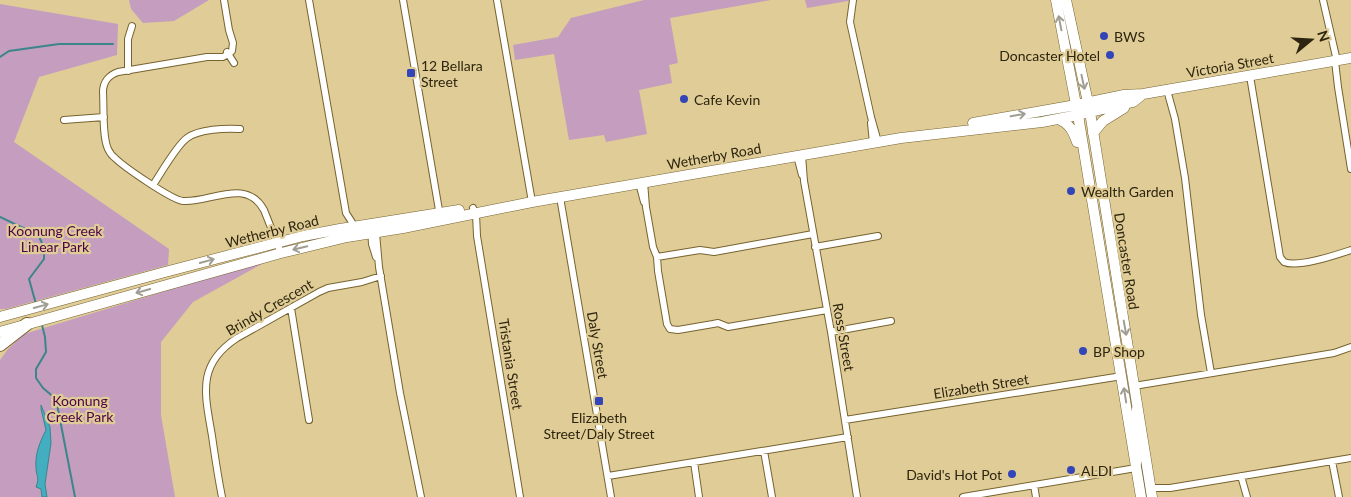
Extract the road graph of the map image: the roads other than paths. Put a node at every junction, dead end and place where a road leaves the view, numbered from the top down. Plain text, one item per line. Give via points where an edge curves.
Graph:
1 (224, 0) edge
2 (309, 0) edge
3 (404, 0) edge
4 (497, 0) edge
5 (853, 0) edge
6 (1056, 0) edge
7 (1066, 0) edge
8 (1324, 0) edge
9 (132, 26) dead end
10 (227, 53) junction
11 (1351, 58) edge
12 (1334, 61) junction
13 (234, 63) dead end
14 (128, 71) junction
15 (1250, 76) junction
16 (1170, 90) junction
17 (1143, 94) junction
18 (1133, 102) junction
19 (1089, 107) junction
20 (1077, 110) junction
21 (104, 117) junction
22 (1058, 119) junction
23 (64, 120) dead end
24 (240, 128) dead end
25 (1093, 133) junction
26 (901, 138) junction
27 (876, 142) junction
28 (799, 155) junction
29 (1084, 160) junction
30 (1351, 169) edge
31 (1099, 174) junction
32 (642, 183) junction
33 (153, 185) junction
34 (560, 197) junction
35 (532, 202) junction
36 (474, 212) junction
37 (346, 214) junction
38 (440, 217) junction
39 (1094, 221) junction
40 (355, 227) junction
41 (340, 229) junction
42 (373, 230) junction
43 (813, 234) junction
44 (878, 236) dead end
45 (277, 242) junction
46 (815, 247) junction
47 (1351, 250) edge
48 (281, 253) junction
49 (657, 257) junction
50 (1113, 260) junction
51 (381, 279) junction
52 (291, 308) junction
53 (827, 310) junction
54 (0, 317) edge
55 (1112, 320) junction
56 (891, 321) dead end
57 (27, 324) junction
58 (0, 332) edge
59 (831, 332) junction
60 (0, 345) edge
61 (1351, 347) edge
62 (1211, 373) junction
63 (1122, 376) junction
64 (1134, 386) junction
65 (1136, 398) junction
66 (309, 420) dead end
67 (845, 420) junction
68 (848, 437) junction
69 (764, 451) junction
70 (1351, 458) edge
71 (1332, 461) junction
72 (694, 462) junction
73 (1137, 473) junction
74 (608, 476) junction
75 (1243, 476) junction
76 (1034, 485) junction
77 (1152, 492) edge
78 (1247, 496) edge
79 (222, 497) edge
80 (421, 497) edge
81 (520, 497) edge
82 (611, 497) edge
83 (699, 497) edge
84 (772, 497) edge
85 (857, 497) edge
86 (963, 497) edge
87 (1036, 497) edge
88 (1141, 497) edge
89 (1339, 497) edge

1 - 10 street via 229,30
2 - 37 street
3 - 38 street
4 - 35 street
5 - 27 street via 850,22
20 -> 6 main road, Doncaster Road
7 -> 19 main road, Doncaster Road
8 - 12 street
9 - 14 street via 128,38
10 - 13 street
10 - 14 street
11 - 12 main road, Victoria Street
12 - 15 main road, Victoria Street
12 - 30 street
14 - 21 street via 113,74 104,83
15 - 16 main road, Victoria Street
15 - 47 street via 1280,257 1284,262 1293,264
16 - 17 main road, Victoria Street
16 - 62 street
17 - 18 main road, Victoria Street
17 - 19 main road, Victoria Street via 1124,95
18 - 19 main road, Victoria Street
18 - 25 main road via 1104,120
19 - 20 main road, Wetherby Road
19 - 25 main road, Doncaster Road
20 - 22 main road, Wetherby Road
26 -> 20 main road, Wetherby Road via 946,127
20 - 29 main road, Doncaster Road
21 - 23 street
21 - 33 street via 106,140 112,155
22 - 26 main road, Wetherby Road
22 - 29 main road via 1073,131
24 - 33 street via 188,137
25 - 31 main road, Doncaster Road
26 - 27 main road, Wetherby Road
27 - 28 main road, Wetherby Road
28 - 32 main road, Wetherby Road
28 - 43 street, Ross Street
29 - 39 main road, Doncaster Road
31 - 39 main road via 1096,186 1101,218
31 - 50 main road, Doncaster Road
32 - 34 main road, Wetherby Road
32 - 49 street
33 - 45 street via 181,201 237,193 248,195 261,205
34 - 35 main road, Wetherby Road
34 - 74 street, Daly Street
35 - 36 main road, Wetherby Road
36 - 38 main road, Wetherby Road
36 - 81 street, Tristania Street
37 - 40 street
37 - 41 street
38 - 42 main road, Wetherby Road
39 - 55 main road, Doncaster Road
40 - 41 main road, Wetherby Road
40 - 42 main road, Wetherby Road
41 - 45 main road, Wetherby Road
42 -> 48 main road, Wetherby Road
42 - 51 street
43 - 46 street, Ross Street
43 - 49 street via 714,252 700,250
44 - 46 street
45 - 48 street
54 -> 45 main road, Wetherby Road
46 - 53 street, Ross Street
48 -> 57 main road, Wetherby Road
49 - 53 street via 670,330 718,323 728,327
50 - 55 main road via 1107,266 1113,298
50 -> 64 main road, Doncaster Road
51 - 52 street, Brindy Crescent via 328,288
51 - 80 street
52 - 66 street
52 - 79 street, Brindy Crescent via 233,340 215,358 208,373 206,397
53 - 59 street, Ross Street
55 - 63 main road, Doncaster Road
56 - 59 street
57 - 58 main road, Wetherby Road
57 - 60 highway
59 - 67 street, Ross Street
61 - 62 street via 1334,353
62 - 64 street
63 - 67 street, Elizabeth Street
73 -> 63 main road, Doncaster Road
64 - 65 main road, Doncaster Road
65 - 73 street via 1134,418 1140,454
65 - 77 main road, Doncaster Road
67 - 68 street, Ross Street
68 - 69 street
68 - 85 street, Ross Street
69 - 72 street
69 - 84 street
70 - 71 street
71 - 75 street
71 - 89 street
72 - 74 street
72 - 83 street
73 - 76 street
73 - 77 street
73 - 88 main road, Doncaster Road
74 - 82 street, Daly Street
75 - 77 street
75 - 78 street
76 - 86 street
76 - 87 street

